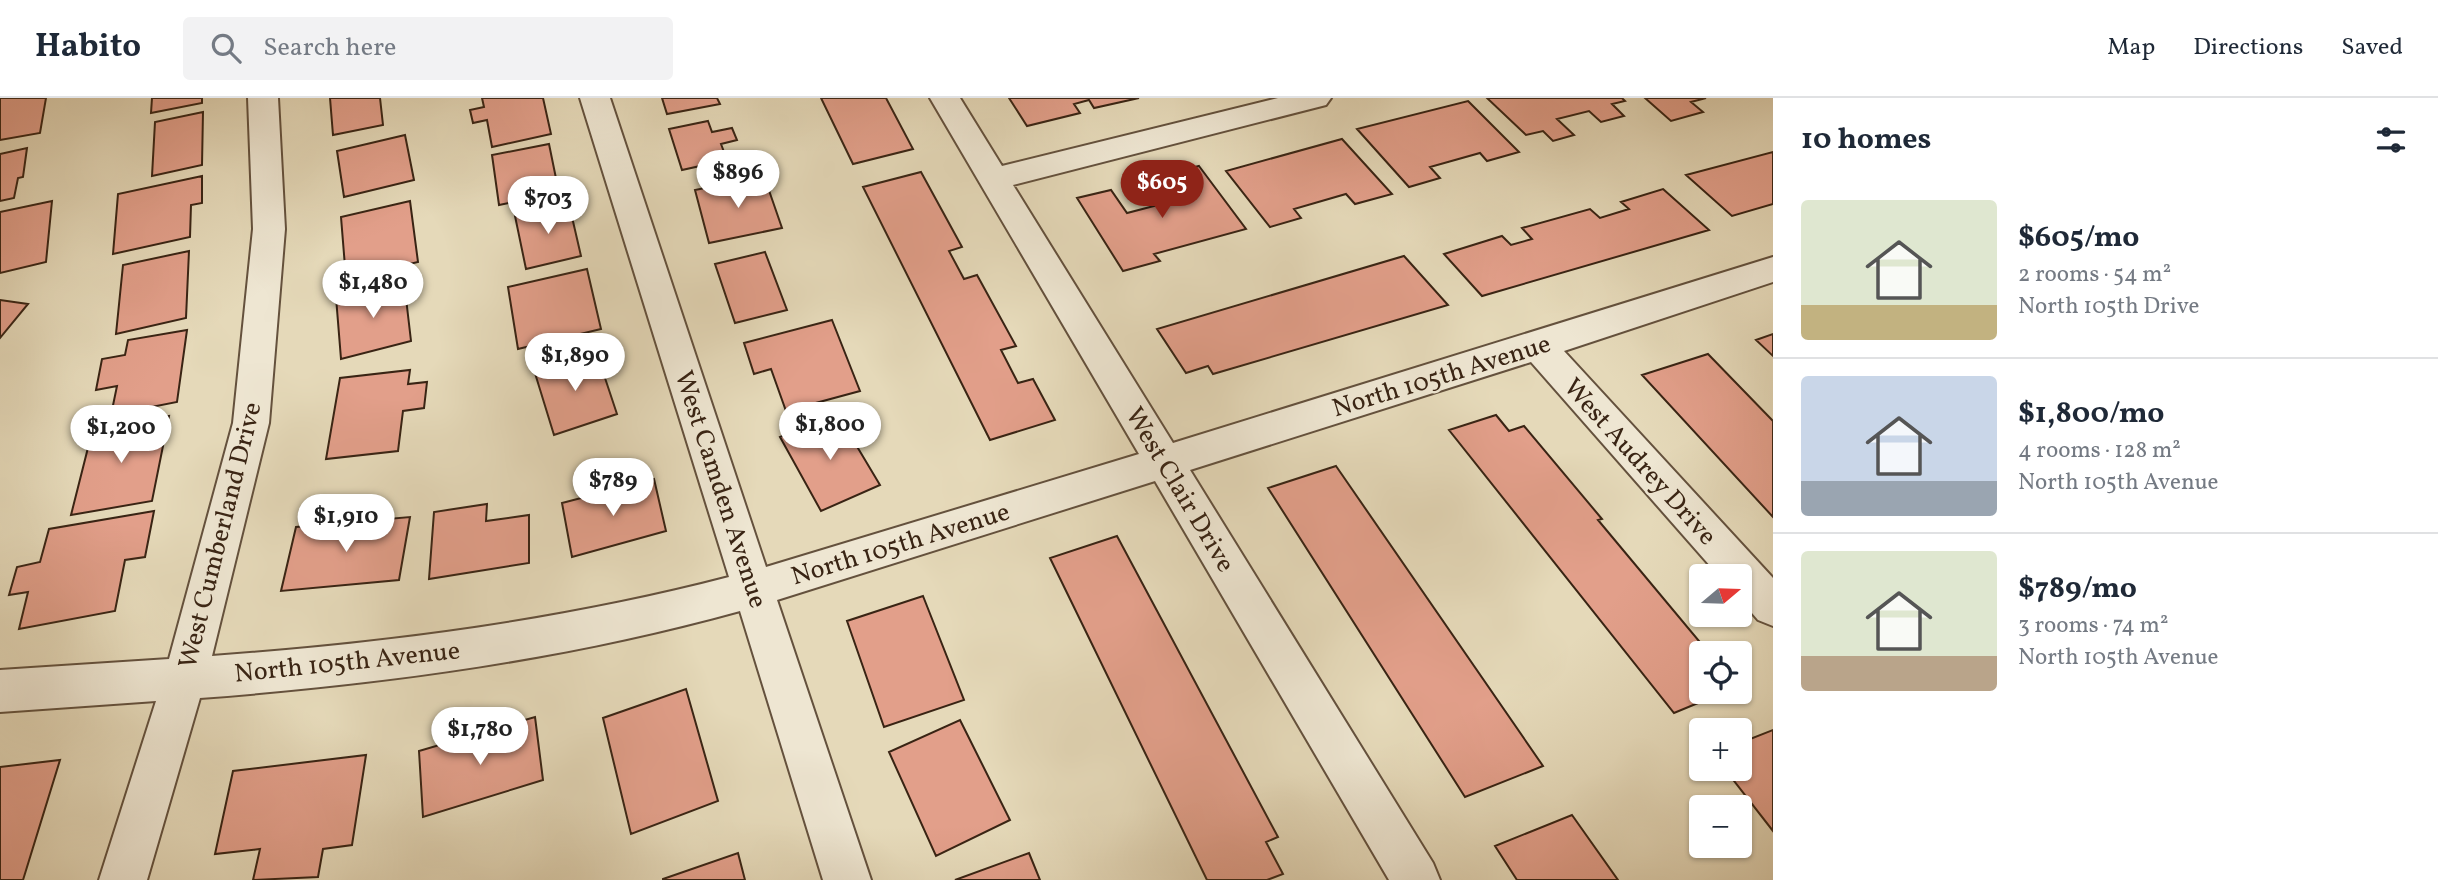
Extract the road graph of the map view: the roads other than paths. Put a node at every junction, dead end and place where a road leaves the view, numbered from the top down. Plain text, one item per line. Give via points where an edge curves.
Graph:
1 (263, 98) edge
2 (595, 98) edge
3 (945, 98) edge
4 (1316, 98) edge
5 (993, 179) junction
6 (1773, 269) edge
7 (1538, 346) junction
8 (1164, 460) junction
9 (754, 589) junction
10 (1773, 607) edge
11 (185, 677) junction
12 (0, 691) edge
13 (123, 880) edge
14 (847, 880) edge
15 (1416, 880) edge

1 - 11 street, West Cumberland Drive via 269,229 251,424
2 - 9 street, West Camden Avenue
3 - 5 street, West Clair Drive
4 - 5 street
5 - 8 street, West Clair Drive
6 - 7 street, North 105th Avenue
7 - 8 street, North 105th Avenue
7 - 10 street, West Audrey Drive
8 - 9 street, North 105th Avenue
8 - 15 street, West Clair Drive
9 - 11 street, North 105th Avenue via 606,625 442,653
9 - 14 street, West Camden Avenue
11 - 12 street, North 105th Avenue
11 - 13 street, West Cumberland Drive

